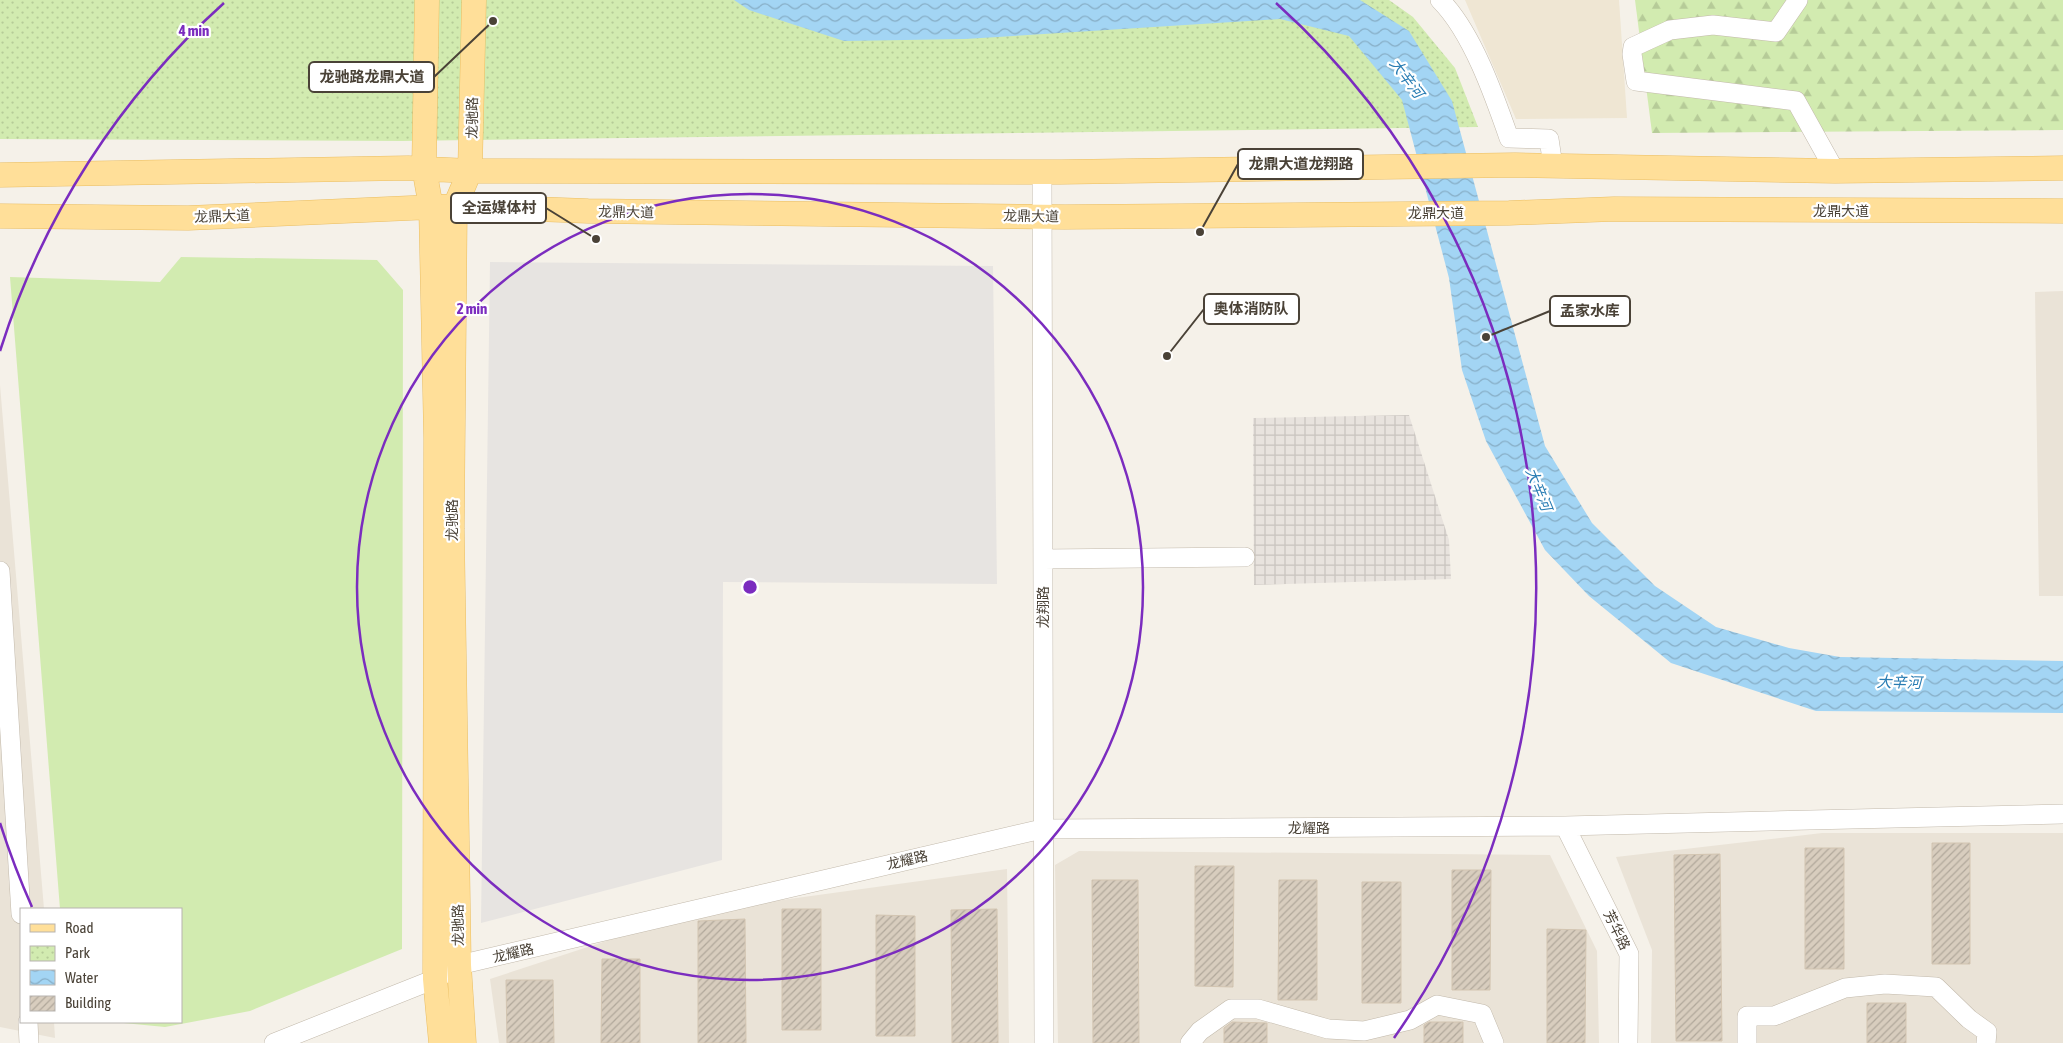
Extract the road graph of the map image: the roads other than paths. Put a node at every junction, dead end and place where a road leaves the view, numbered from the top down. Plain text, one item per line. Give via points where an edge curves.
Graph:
1 (427, 0) edge
2 (474, 0) edge
3 (1440, 0) edge
4 (1798, 0) edge
5 (1553, 166) junction
6 (424, 168) junction
7 (2063, 168) edge
8 (470, 171) junction
9 (1835, 171) junction
10 (1042, 172) junction
11 (0, 174) edge
12 (455, 206) junction
13 (431, 207) junction
14 (2063, 211) edge
15 (0, 216) edge
16 (1043, 216) junction
17 (1245, 557) dead end
18 (1043, 559) junction
19 (0, 571) edge
20 (2, 619) edge
21 (2063, 814) edge
22 (8, 820) edge
23 (1565, 826) junction
24 (1042, 829) junction
25 (20, 908) edge
26 (459, 965) junction
27 (434, 979) junction
28 (28, 1023) edge
29 (29, 1043) edge
30 (274, 1043) edge
31 (441, 1043) edge
32 (464, 1043) edge
33 (1044, 1043) edge
34 (1190, 1043) edge
35 (1494, 1043) edge
36 (1628, 1043) edge
37 (1747, 1043) edge
38 (1986, 1043) edge

1 - 6 main road, 龙驰路
2 - 8 main road, 龙驰路
3 - 5 street via 1456,15 1495,99 1509,138 1549,139
4 - 9 street via 1776,32 1713,25 1670,30 1633,47 1636,81 1796,101
5 - 9 main road
5 - 10 main road via 1393,165
6 - 8 main road
6 - 11 main road
6 - 13 main road, 龙驰路
7 - 9 main road
8 - 10 main road
8 - 12 main road, 龙驰路
10 - 16 street, 龙翔路
12 - 13 main road, 龙鼎大道
12 - 16 main road, 龙鼎大道 via 588,212
12 - 26 main road, 龙驰路 via 452,529
13 - 15 main road, 龙鼎大道 via 188,218
13 - 27 main road, 龙驰路 via 436,438
14 - 16 main road, 龙鼎大道 via 1614,209 1509,213
16 - 18 street, 龙翔路
17 - 18 street
18 - 24 street, 龙翔路
19 - 20 street
20 - 22 street
21 - 23 street, 龙耀路
22 - 25 street
23 - 24 street, 龙耀路
23 - 36 street, 芳华路 via 1629,954
24 - 26 street, 龙耀路
24 - 33 street, 龙翔路
26 - 27 street, 龙耀路
26 - 32 main road, 龙驰路
27 - 30 street, 龙耀路
27 - 31 main road, 龙驰路
28 - 29 street
34 - 35 street via 1200,1031 1231,1009 1258,1009 1328,1029 1364,1031 1410,1020 1437,1005 1482,1014
37 - 38 street via 1747,1016 1774,1016 1845,988 1918,984 1936,987 1987,1032

